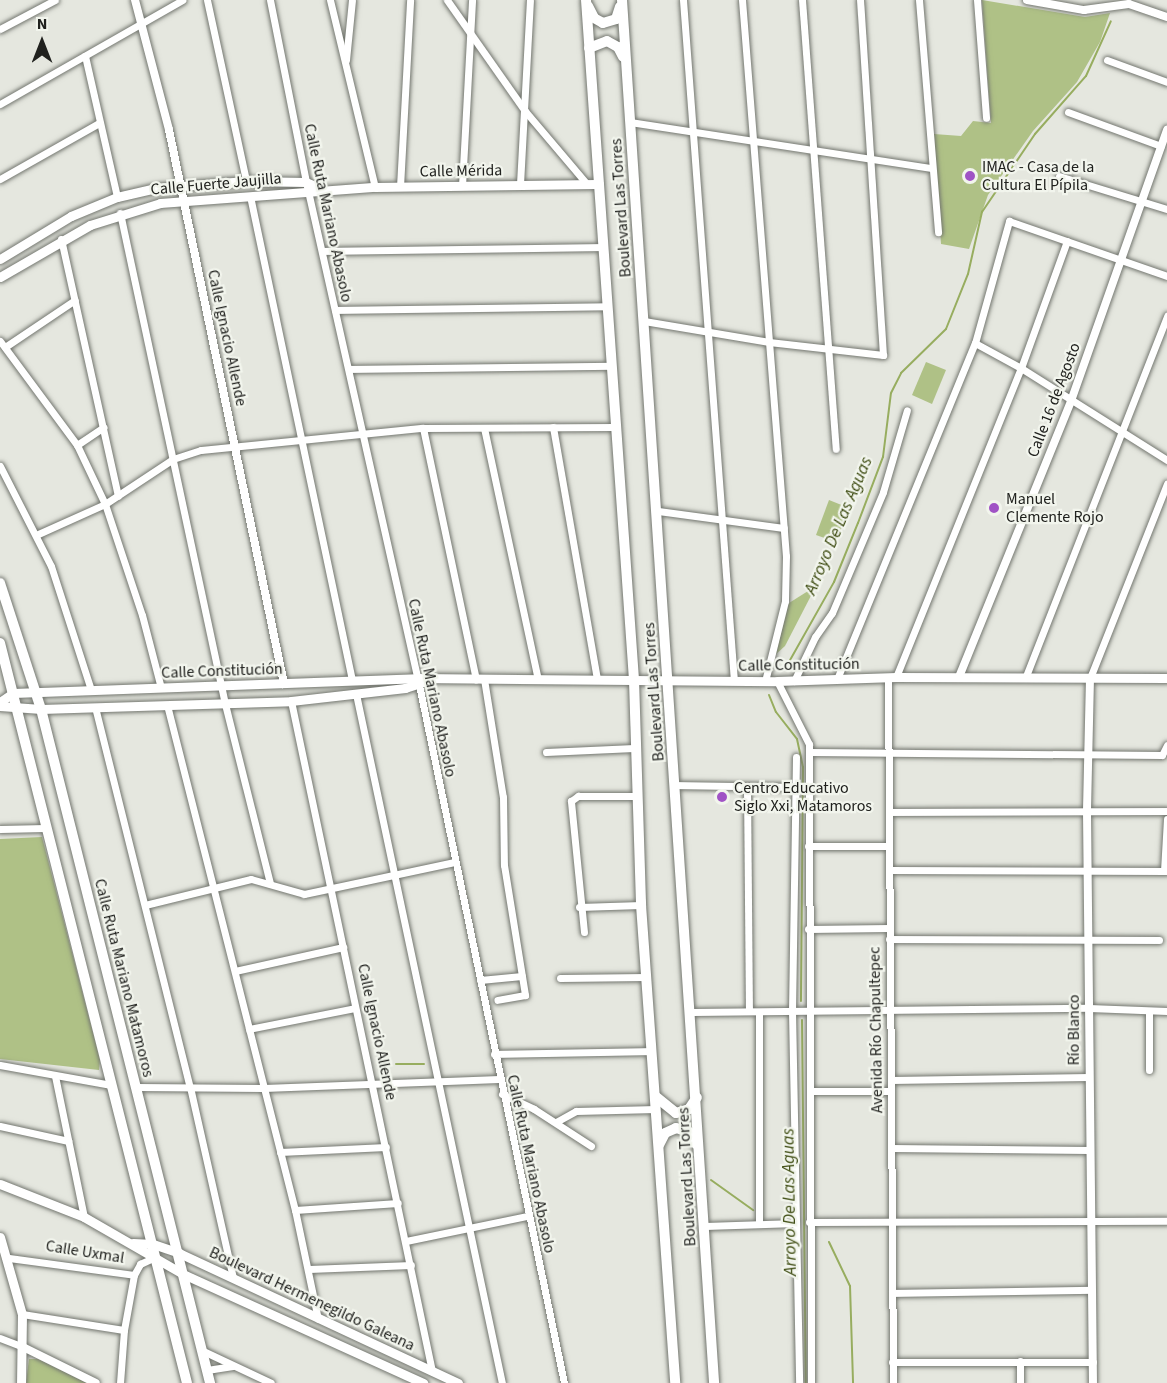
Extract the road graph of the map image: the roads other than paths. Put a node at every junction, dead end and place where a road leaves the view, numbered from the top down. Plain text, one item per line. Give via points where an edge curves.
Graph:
1 (55, 0) edge
2 (135, 0) edge
3 (182, 0) edge
4 (207, 0) edge
5 (270, 0) edge
6 (330, 0) edge
7 (352, 0) edge
8 (410, 0) edge
9 (447, 0) edge
10 (472, 0) edge
11 (530, 0) edge
12 (586, 0) edge
13 (621, 0) edge
14 (683, 0) edge
15 (742, 0) edge
16 (802, 0) edge
17 (861, 0) edge
18 (919, 0) edge
19 (977, 0) edge
20 (1027, 0) edge
21 (1084, 0) edge
22 (1084, 10) junction
23 (1167, 17) edge
24 (142, 22) junction
25 (0, 29) edge
26 (470, 33) junction
27 (589, 48) junction
28 (85, 56) junction
29 (1107, 60) dead end
30 (345, 62) junction
31 (626, 69) junction
32 (1167, 82) edge
33 (1, 100) edge
34 (525, 111) junction
35 (1068, 112) dead end
36 (986, 118) dead end
37 (630, 122) junction
38 (99, 123) junction
39 (1167, 130) edge
40 (693, 133) junction
41 (753, 142) junction
42 (1164, 147) edge
43 (814, 151) junction
44 (873, 161) junction
45 (932, 168) junction
46 (1059, 176) dead end
47 (0, 179) edge
48 (246, 181) junction
49 (520, 184) junction
50 (587, 184) junction
51 (599, 184) junction
52 (180, 186) junction
53 (462, 186) junction
54 (307, 187) junction
55 (375, 187) junction
56 (400, 187) junction
57 (250, 196) junction
58 (117, 197) junction
59 (1144, 200) junction
60 (183, 201) junction
61 (1167, 209) edge
62 (120, 213) junction
63 (938, 232) dead end
64 (62, 239) junction
65 (1067, 241) junction
66 (602, 247) junction
67 (323, 251) junction
68 (0, 259) edge
69 (1122, 260) junction
70 (1167, 276) edge
71 (0, 277) edge
72 (75, 300) junction
73 (605, 306) junction
74 (335, 310) junction
75 (1167, 316) edge
76 (644, 321) junction
77 (708, 331) junction
78 (769, 342) junction
79 (975, 343) junction
80 (3, 344) edge
81 (828, 351) junction
82 (610, 366) junction
83 (1021, 368) junction
84 (349, 369) junction
85 (1071, 400) junction
86 (907, 410) dead end
87 (104, 427) junction
88 (615, 427) junction
89 (423, 428) junction
90 (484, 428) junction
91 (553, 428) junction
92 (1122, 433) junction
93 (363, 434) junction
94 (300, 442) junction
95 (77, 445) junction
96 (235, 447) junction
97 (836, 449) dead end
98 (173, 459) junction
99 (1167, 460) edge
100 (0, 466) edge
101 (1167, 484) edge
102 (118, 496) junction
103 (105, 504) junction
104 (658, 511) junction
105 (723, 520) junction
106 (784, 528) junction
107 (36, 535) junction
108 (0, 583) edge
109 (0, 643) edge
110 (1026, 676) junction
111 (892, 677) junction
112 (959, 677) junction
113 (1090, 678) junction
114 (1167, 678) edge
115 (480, 679) junction
116 (538, 679) junction
117 (597, 679) junction
118 (837, 679) junction
119 (352, 680) junction
120 (634, 680) junction
121 (418, 681) junction
122 (668, 681) junction
123 (734, 681) junction
124 (765, 681) junction
125 (777, 681) junction
126 (794, 681) junction
127 (284, 684) junction
128 (221, 686) junction
129 (161, 688) junction
130 (91, 690) junction
131 (36, 692) junction
132 (13, 693) junction
133 (356, 694) junction
134 (291, 701) junction
135 (0, 704) edge
136 (225, 704) junction
137 (167, 705) junction
138 (94, 707) junction
139 (16, 709) junction
140 (41, 709) junction
141 (1167, 746) edge
142 (634, 748) junction
143 (546, 752) dead end
144 (809, 752) junction
145 (1088, 753) junction
146 (890, 754) junction
147 (796, 757) dead end
148 (675, 785) junction
149 (747, 786) junction
150 (796, 787) junction
151 (637, 796) junction
152 (889, 812) junction
153 (1087, 812) junction
154 (1167, 812) edge
155 (1167, 819) edge
156 (45, 828) junction
157 (0, 829) edge
158 (808, 846) junction
159 (889, 846) junction
160 (455, 862) junction
161 (889, 870) junction
162 (1165, 871) edge
163 (1088, 873) junction
164 (396, 875) junction
165 (270, 883) junction
166 (213, 888) junction
167 (333, 889) junction
168 (145, 905) junction
169 (641, 905) junction
170 (579, 908) junction
171 (889, 928) junction
172 (808, 929) junction
173 (584, 932) dead end
174 (889, 939) junction
175 (1089, 939) junction
176 (1160, 939) dead end
177 (343, 947) junction
178 (235, 971) junction
179 (522, 976) junction
180 (646, 977) junction
181 (560, 978) dead end
182 (480, 980) junction
183 (497, 1000) dead end
184 (355, 1008) junction
185 (1089, 1008) junction
186 (748, 1011) junction
187 (792, 1011) junction
188 (890, 1011) junction
189 (1149, 1011) junction
190 (1167, 1011) edge
191 (692, 1012) junction
192 (759, 1012) junction
193 (809, 1012) junction
194 (249, 1029) junction
195 (652, 1051) junction
196 (494, 1054) junction
197 (0, 1065) edge
198 (1149, 1070) dead end
199 (55, 1076) junction
200 (1089, 1077) junction
201 (499, 1079) junction
202 (891, 1080) junction
203 (438, 1082) junction
204 (111, 1085) junction
205 (373, 1085) junction
206 (136, 1087) junction
207 (190, 1087) junction
208 (264, 1088) junction
209 (810, 1091) junction
210 (891, 1091) junction
211 (502, 1094) junction
212 (655, 1096) junction
213 (698, 1097) junction
214 (656, 1109) junction
215 (556, 1122) junction
216 (0, 1126) edge
217 (68, 1141) junction
218 (591, 1146) dead end
219 (658, 1146) junction
220 (386, 1147) junction
221 (697, 1147) junction
222 (891, 1148) junction
223 (1089, 1150) junction
224 (280, 1152) junction
225 (0, 1184) edge
226 (398, 1203) junction
227 (295, 1210) junction
228 (527, 1216) junction
229 (84, 1217) junction
230 (1090, 1220) junction
231 (890, 1221) junction
232 (1167, 1221) edge
233 (809, 1222) junction
234 (759, 1223) junction
235 (796, 1223) junction
236 (705, 1226) junction
237 (469, 1228) junction
238 (0, 1238) edge
239 (406, 1241) junction
240 (133, 1243) junction
241 (153, 1244) junction
242 (179, 1253) junction
243 (156, 1256) junction
244 (4, 1258) edge
245 (411, 1265) junction
246 (309, 1269) junction
247 (183, 1274) junction
248 (134, 1275) junction
249 (232, 1278) junction
250 (1092, 1290) junction
251 (892, 1293) junction
252 (22, 1314) junction
253 (318, 1319) junction
254 (124, 1330) junction
255 (0, 1338) edge
256 (23, 1347) junction
257 (201, 1350) junction
258 (1020, 1361) junction
259 (892, 1362) junction
260 (1093, 1362) junction
261 (233, 1366) junction
262 (207, 1370) junction
263 (432, 1371) junction
264 (21, 1383) edge
265 (96, 1383) edge
266 (120, 1383) edge
267 (187, 1383) edge
268 (210, 1383) edge
269 (271, 1383) edge
270 (423, 1383) edge
271 (458, 1383) edge
272 (502, 1383) edge
273 (564, 1383) edge
274 (675, 1383) edge
275 (714, 1383) edge
276 (799, 1383) edge
277 (812, 1383) edge
278 (893, 1383) edge
279 (1020, 1383) edge
280 (1093, 1383) edge

1 - 25 street
2 - 24 street, Calle Ignacio Allende
3 - 24 street
4 - 48 street
5 - 54 street, Calle Ruta Mariano Abasolo
6 - 30 street
7 - 30 street
8 - 56 street
9 - 26 street
10 - 26 street
11 - 34 street
12 - 13 main road via 594,18 603,23 616,19
12 - 27 main road, Boulevard Las Torres
13 - 31 main road, Boulevard Las Torres
14 - 40 street
15 - 41 street
16 - 43 street
17 - 44 street
18 - 45 street
19 - 36 street
20 - 22 street
21 - 22 street
22 - 23 street via 1129,4
24 - 28 street
24 - 52 street, Calle Ignacio Allende
26 - 34 street
26 - 53 street
27 - 31 main road via 602,40 613,43 621,50
27 - 51 main road, Boulevard Las Torres
28 - 33 street
28 - 38 street
29 - 32 street
30 - 55 street
31 - 37 main road, Boulevard Las Torres
34 - 49 street
34 - 50 street
35 - 42 street
37 - 40 street
37 - 76 main road, Boulevard Las Torres
38 - 47 street
38 - 58 street
39 - 42 street, Calle 16 de Agosto
40 - 41 street
40 - 77 street
41 - 43 street
41 - 78 street
42 - 59 street, Calle 16 de Agosto
43 - 44 street
43 - 81 street
44 - 45 street
44 - 81 street via 883,355
45 - 63 street
46 - 59 street
48 - 52 main road, Calle Fuerte Jaujilla
48 - 54 main road, Calle Fuerte Jaujilla
49 - 50 main road, Calle Mérida
49 - 53 main road, Calle Mérida
50 - 51 main road, Calle Mérida
51 - 66 main road, Boulevard Las Torres
52 - 58 main road, Calle Fuerte Jaujilla
52 - 60 street, Calle Ignacio Allende
53 - 56 main road, Calle Mérida
54 - 55 main road, Calle Mérida
54 - 57 main road, Calle Fuerte Jaujilla
54 - 67 street, Calle Ruta Mariano Abasolo
55 - 56 main road, Calle Mérida
57 - 60 main road, Calle Fuerte Jaujilla
57 - 94 street
58 - 68 main road, Calle Fuerte Jaujilla via 71,216
59 - 61 street
59 - 69 street, Calle 16 de Agosto
60 - 62 main road, Calle Fuerte Jaujilla
60 - 96 street, Calle Ignacio Allende
62 - 64 main road, Calle Fuerte Jaujilla
62 - 98 street
64 - 71 main road, Calle Fuerte Jaujilla
64 - 72 street
65 - 69 street
65 - 79 street via 1009,221
65 - 83 street
66 - 67 street
66 - 73 main road, Boulevard Las Torres
67 - 74 street, Calle Ruta Mariano Abasolo
69 - 70 street
69 - 85 street, Calle 16 de Agosto
72 - 80 street
72 - 87 street
73 - 74 street
73 - 82 main road, Boulevard Las Torres
74 - 84 street, Calle Ruta Mariano Abasolo
75 - 92 street
76 - 77 street
76 - 104 main road, Boulevard Las Torres
77 - 78 street
77 - 105 street
78 - 81 street
78 - 106 street
79 - 83 street
79 - 118 street
80 - 95 street
81 - 97 street
82 - 84 street
82 - 88 main road, Boulevard Las Torres
83 - 85 street
83 - 111 street
84 - 93 street, Calle Ruta Mariano Abasolo
85 - 92 street
85 - 112 street, Calle 16 de Agosto
86 - 126 street via 883,492 832,613 815,637
87 - 95 street
87 - 102 street
88 - 91 street
88 - 120 main road, Boulevard Las Torres
89 - 90 street
89 - 93 street
89 - 115 street
90 - 91 street
90 - 116 street
91 - 117 street
92 - 99 street
92 - 110 street
93 - 94 street
93 - 121 street, Calle Ruta Mariano Abasolo
94 - 96 street
94 - 119 street
95 - 103 street
96 - 98 street via 201,450
96 - 127 street, Calle Ignacio Allende
98 - 102 street
98 - 128 street
100 - 107 street
101 - 113 street
102 - 103 street
103 - 107 street
103 - 129 street via 117,532
104 - 105 street
104 - 122 main road, Boulevard Las Torres
105 - 106 street
105 - 123 street
106 - 124 street via 785,601
107 - 130 street via 66,607
108 - 131 main road, Calle Ruta Mariano Matamoros
109 - 132 main road
110 - 112 main road, Calle Constitución
110 - 113 main road, Calle Constitución
111 - 112 main road, Calle Constitución
111 - 118 main road, Calle Constitución
111 - 146 street, Avenida Río Chapultepec
113 - 114 main road, Calle Constitución
113 - 145 street, Río Blanco
115 - 116 main road, Calle Constitución
115 - 121 main road, Calle Constitución
115 - 179 street via 503,797 504,865
116 - 117 main road, Calle Constitución
117 - 120 main road, Calle Constitución
118 - 126 main road, Calle Constitución
119 - 121 main road, Calle Constitución
119 - 127 main road, Calle Constitución
120 - 122 main road, Calle Constitución
120 - 142 main road, Boulevard Las Torres
121 - 133 main road, Calle Constitución
121 - 160 street, Calle Ruta Mariano Abasolo
122 - 123 main road, Calle Constitución
122 - 148 main road, Boulevard Las Torres
123 - 124 main road, Calle Constitución
124 - 125 main road, Calle Constitución
125 - 126 main road, Calle Constitución
125 - 144 street via 808,736
127 - 128 main road, Calle Constitución
128 - 129 main road, Calle Constitución
128 - 136 street
129 - 130 main road, Calle Constitución
130 - 131 main road, Calle Constitución
131 - 132 main road, Calle Constitución
131 - 140 main road, Calle Ruta Mariano Matamoros
132 - 135 main road
132 - 139 main road
133 - 134 main road, Calle Constitución
133 - 164 street
134 - 136 main road, Calle Constitución
134 - 167 street, Calle Ignacio Allende
135 - 139 main road, Calle Constitución
136 - 137 main road, Calle Constitución
136 - 165 street
137 - 138 main road, Calle Constitución
137 - 166 street
138 - 140 main road, Calle Constitución
138 - 168 street
139 - 140 main road, Calle Constitución
139 - 156 main road
140 - 206 main road, Calle Ruta Mariano Matamoros
141 - 145 street via 1162,755
142 - 143 street
142 - 151 main road, Boulevard Las Torres
144 - 146 street
144 - 158 street
145 - 146 street
145 - 153 street, Río Blanco
146 - 152 street, Avenida Río Chapultepec
147 - 150 street
148 - 149 street
148 - 191 main road, Boulevard Las Torres
149 - 150 street
149 - 186 street
150 - 187 street
151 - 169 main road, Boulevard Las Torres
151 - 170 street via 572,798
152 - 153 street
152 - 159 street, Avenida Río Chapultepec
153 - 154 street
153 - 163 street, Río Blanco
155 - 162 street
156 - 157 street
156 - 204 main road
158 - 159 street
158 - 172 street
159 - 161 street, Avenida Río Chapultepec
160 - 164 street
160 - 182 street, Calle Ruta Mariano Abasolo
161 - 163 street
161 - 171 street, Avenida Río Chapultepec
162 - 163 street
163 - 175 street, Río Blanco
164 - 167 street
164 - 203 street
165 - 166 street via 251,879
165 - 167 street via 289,892
166 - 168 street
166 - 178 street
167 - 177 street, Calle Ignacio Allende
168 - 207 street
169 - 170 street
169 - 180 main road, Boulevard Las Torres
170 - 173 street
171 - 172 street
171 - 174 street, Avenida Río Chapultepec
172 - 193 street
174 - 175 street
174 - 188 street, Avenida Río Chapultepec
175 - 176 street
175 - 185 street, Río Blanco
177 - 178 street
177 - 184 street, Calle Ignacio Allende
178 - 194 street
179 - 182 street
179 - 183 street via 525,995
180 - 181 street
180 - 195 main road, Boulevard Las Torres
182 - 196 street, Calle Ruta Mariano Abasolo
184 - 194 street
184 - 205 street, Calle Ignacio Allende
185 - 188 street
185 - 189 street
185 - 200 street, Río Blanco
186 - 191 street
186 - 192 street
187 - 192 street
187 - 193 street
187 - 235 street
188 - 193 street
188 - 202 street, Avenida Río Chapultepec
189 - 190 street
189 - 198 street
191 - 213 main road, Boulevard Las Torres
192 - 234 street
193 - 209 street
194 - 208 street
195 - 196 street
195 - 212 main road, Boulevard Las Torres
196 - 201 street, Calle Ruta Mariano Abasolo
197 - 199 street
199 - 204 street
199 - 217 street
200 - 202 street
200 - 223 street, Río Blanco
201 - 203 street
201 - 211 street, Calle Ruta Mariano Abasolo
202 - 210 street, Avenida Río Chapultepec
203 - 205 street
203 - 237 street
204 - 241 main road
205 - 208 street
205 - 220 street, Calle Ignacio Allende
206 - 207 street
206 - 242 main road, Calle Ruta Mariano Matamoros
207 - 208 street
207 - 249 street
208 - 224 street
209 - 210 street
209 - 233 street
210 - 222 street, Avenida Río Chapultepec
211 - 215 street
211 - 228 street, Calle Ruta Mariano Abasolo
212 - 213 main road via 676,1113 689,1109
212 - 214 main road, Boulevard Las Torres
213 - 221 main road, Boulevard Las Torres
214 - 215 street via 576,1111
214 - 219 main road, Boulevard Las Torres
215 - 218 street
216 - 217 street
217 - 229 street
219 - 221 main road via 665,1133 676,1128 689,1132
219 - 274 main road, Boulevard Las Torres
220 - 224 street
220 - 226 street, Calle Ignacio Allende
221 - 236 main road, Boulevard Las Torres
222 - 223 street
222 - 231 street, Avenida Río Chapultepec
223 - 230 street, Río Blanco
224 - 227 street
225 - 229 main road, Boulevard Hermenegildo Galeana
226 - 227 street
226 - 239 street, Calle Ignacio Allende
227 - 246 street
228 - 237 street
228 - 273 street, Calle Ruta Mariano Abasolo
229 - 240 main road, Boulevard Hermenegildo Galeana
230 - 231 street
230 - 232 street
230 - 250 street, Río Blanco
231 - 233 street
231 - 251 street, Avenida Río Chapultepec
233 - 277 street
234 - 235 street
234 - 236 street
235 - 276 street
236 - 275 main road, Boulevard Las Torres
237 - 239 street
237 - 272 street
238 - 244 main road
239 - 245 street, Calle Ignacio Allende
240 - 241 main road, Boulevard Hermenegildo Galeana
240 - 243 main road, Boulevard Hermenegildo Galeana
241 - 242 main road, Boulevard Hermenegildo Galeana
241 - 243 main road
242 - 247 main road, Calle Ruta Mariano Matamoros
242 - 249 main road, Boulevard Hermenegildo Galeana
243 - 247 main road, Boulevard Hermenegildo Galeana
243 - 248 street, Calle Uxmal via 141,1264
243 - 267 main road
244 - 248 street, Calle Uxmal
244 - 252 main road
245 - 246 street
245 - 263 street, Calle Ignacio Allende
246 - 253 street
247 - 257 main road, Calle Ruta Mariano Matamoros
247 - 270 main road, Boulevard Hermenegildo Galeana
248 - 254 street
249 - 253 main road, Boulevard Hermenegildo Galeana
250 - 251 street
250 - 260 street, Río Blanco
251 - 259 street, Avenida Río Chapultepec
252 - 254 street
252 - 256 main road
253 - 263 main road, Boulevard Hermenegildo Galeana
254 - 266 street
255 - 256 street
256 - 264 main road
256 - 265 street
257 - 261 street
257 - 262 main road, Calle Ruta Mariano Matamoros
258 - 259 street
258 - 260 street
258 - 279 street
259 - 278 street, Avenida Río Chapultepec
260 - 280 street, Río Blanco
261 - 262 street
261 - 269 street
262 - 268 main road, Calle Ruta Mariano Matamoros
263 - 271 main road, Boulevard Hermenegildo Galeana

